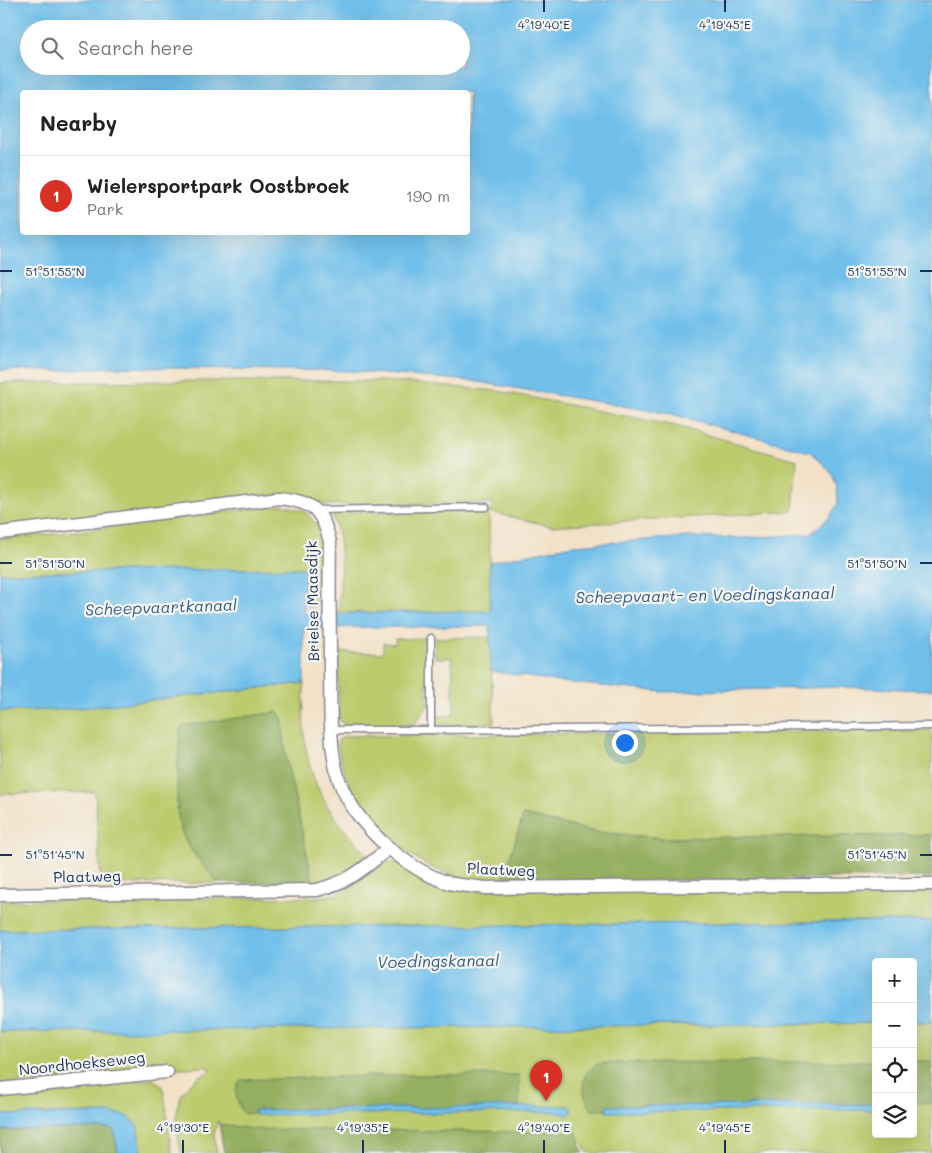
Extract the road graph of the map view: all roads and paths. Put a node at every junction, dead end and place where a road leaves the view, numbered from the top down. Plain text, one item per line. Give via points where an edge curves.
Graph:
1 (486, 508) dead end
2 (316, 510) junction
3 (0, 533) edge
4 (431, 638) dead end
5 (932, 726) edge
6 (331, 730) junction
7 (431, 730) junction
8 (389, 848) junction
9 (932, 884) edge
10 (0, 895) edge
11 (167, 1072) dead end
12 (0, 1089) edge

1 - 2 lane
2 - 3 street via 300,500 279,498
2 - 6 street, Brielse Maasdijk via 326,524 330,542
4 - 7 lane
5 - 7 lane
6 - 7 lane
6 - 8 street, Brielse Maasdijk via 343,789 359,816
8 - 9 street, Plaatweg via 409,864 449,883 486,888
8 - 10 street, Plaatweg via 357,875 317,890
11 - 12 street, Noordhoekseweg

